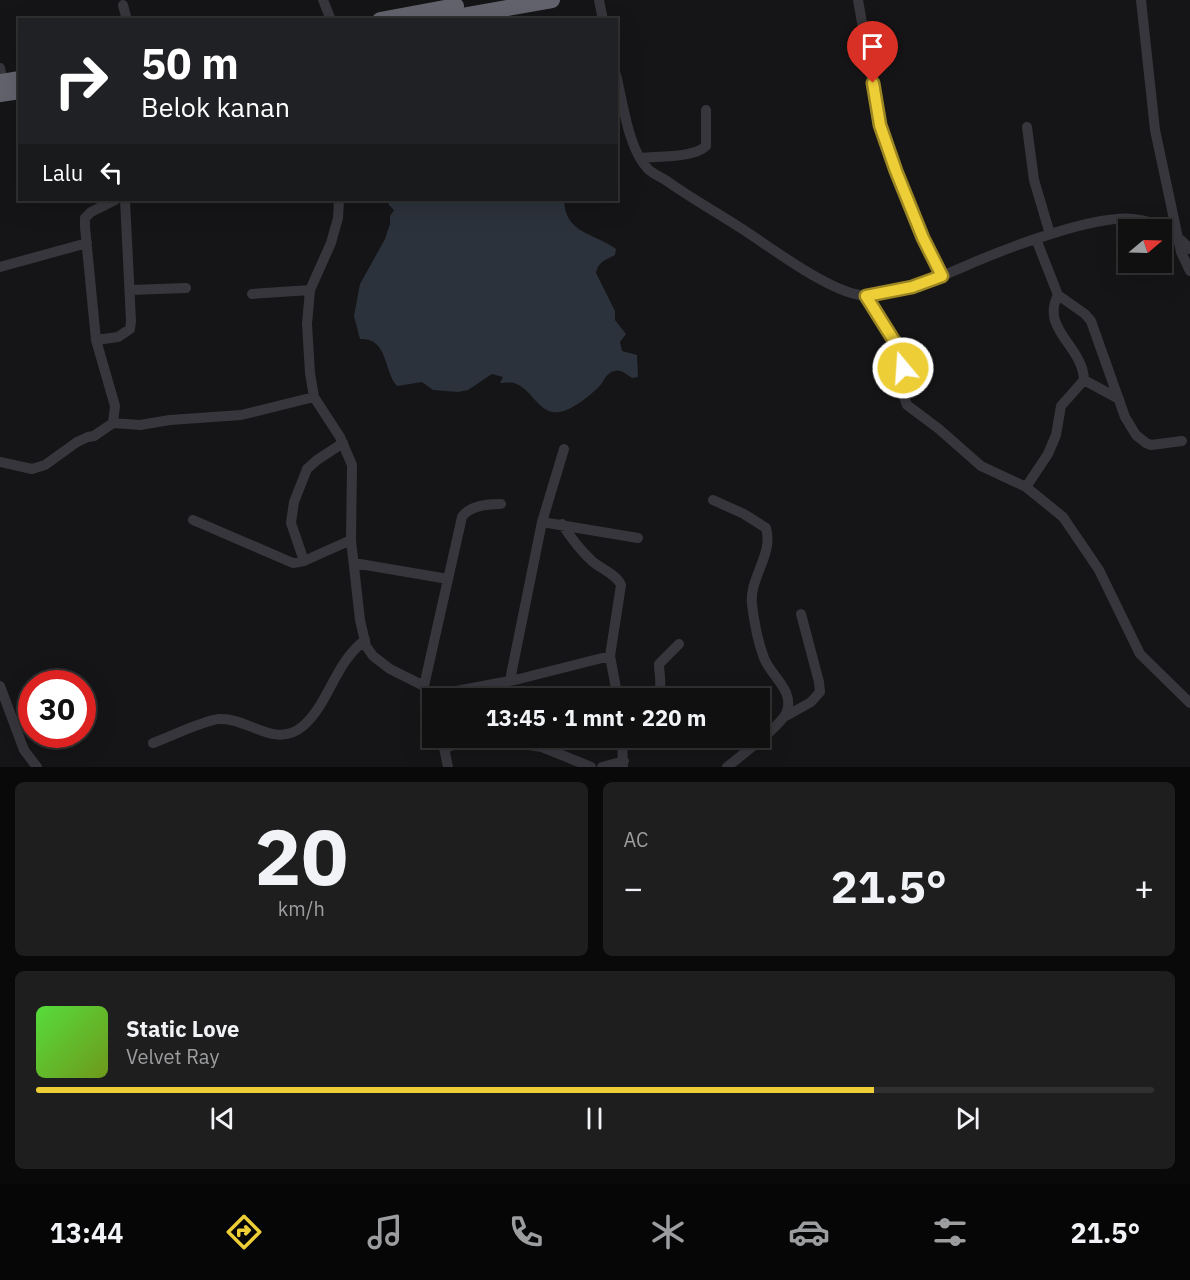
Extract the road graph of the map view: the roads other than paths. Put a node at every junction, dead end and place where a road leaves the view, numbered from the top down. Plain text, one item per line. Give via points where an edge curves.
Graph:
1 (323, 0) edge
2 (489, 0) edge
3 (552, 0) edge
4 (598, 0) edge
5 (858, 0) edge
6 (1141, 0) edge
7 (525, 2) edge
8 (123, 6) dead end
9 (126, 18) edge
10 (330, 18) edge
11 (391, 18) edge
12 (449, 18) edge
13 (602, 18) edge
14 (5, 81) edge
15 (618, 83) edge
16 (18, 90) edge
17 (705, 110) dead end
18 (1027, 127) dead end
19 (640, 158) junction
20 (113, 201) edge
21 (125, 201) edge
22 (339, 201) edge
23 (1050, 234) junction
24 (1178, 237) junction
25 (1036, 239) junction
26 (87, 243) junction
27 (1190, 249) edge
28 (0, 267) edge
29 (1190, 271) edge
30 (942, 276) junction
31 (186, 288) dead end
32 (130, 290) junction
33 (310, 290) junction
34 (252, 294) dead end
35 (1058, 295) junction
36 (866, 296) junction
37 (96, 340) junction
38 (1084, 380) junction
39 (314, 397) junction
40 (1119, 399) junction
41 (113, 423) junction
42 (1182, 441) dead end
43 (343, 443) junction
44 (564, 449) dead end
45 (0, 462) edge
46 (1026, 487) junction
47 (713, 500) dead end
48 (501, 504) dead end
49 (193, 520) dead end
50 (542, 522) junction
51 (562, 524) junction
52 (638, 538) dead end
53 (351, 540) junction
54 (304, 561) junction
55 (354, 563) junction
56 (448, 579) junction
57 (801, 614) dead end
58 (365, 640) junction
59 (679, 644) dead end
60 (610, 656) junction
61 (510, 680) junction
62 (0, 686) edge
63 (430, 688) edge
64 (464, 688) edge
65 (616, 688) edge
66 (660, 688) edge
67 (422, 690) edge
68 (1190, 703) edge
69 (786, 716) junction
70 (153, 743) dead end
71 (444, 748) edge
72 (544, 748) edge
73 (623, 748) edge
74 (624, 764) edge
75 (37, 767) edge
76 (448, 767) edge
77 (591, 767) edge
78 (602, 767) edge
79 (727, 767) edge

1 - 10 street
2 - 11 highway
3 - 7 highway
4 - 13 street
5 - 30 street via 880,125 923,238
6 - 24 street via 1155,130
7 - 12 highway
8 - 9 street
14 - 16 highway
15 - 19 street
17 - 19 street via 706,146 701,151
18 - 23 street via 1034,180
19 - 36 street via 648,169 693,200 817,278
20 - 26 street via 85,218
21 - 32 street
22 - 33 street via 331,243
23 - 24 street via 1116,219 1139,219
23 - 25 street
24 - 27 street
24 - 29 street
25 - 30 street
25 - 35 street
26 - 28 street
26 - 37 street
30 - 36 street via 912,287
31 - 32 street
32 - 37 street via 130,329 118,337
33 - 34 street
33 - 39 street via 308,350
35 - 38 street via 1054,320 1079,358
35 - 40 street via 1091,321
36 - 46 street via 901,356 902,392 907,405 986,470
37 - 41 street via 115,406
38 - 40 street
38 - 46 street via 1061,405 1048,454
39 - 41 street via 241,415 140,425
39 - 43 street
40 - 42 street via 1125,417 1141,440 1151,445
41 - 45 street via 45,465 32,469
43 - 53 street via 352,465
43 - 54 street via 307,469 294,502 291,523
44 - 50 street
46 - 68 street via 1067,522 1099,570 1140,654
47 - 69 street via 762,524 767,531 768,543 752,603 765,660 788,701
48 - 56 street via 465,513
49 - 54 street via 293,563
50 - 51 street
50 - 61 street
51 - 52 street
51 - 60 street via 594,564 621,585
53 - 54 street
53 - 55 street
55 - 56 street
55 - 58 street
56 - 63 street
57 - 69 street via 819,692 811,702
58 - 67 street via 373,656
58 - 70 street via 348,655 311,717 292,733 275,735 219,719
59 - 66 street via 658,664
60 - 61 street
60 - 65 street
61 - 64 street
62 - 75 street via 24,750
69 - 79 street
71 - 76 street
72 - 77 street
73 - 74 street
74 - 78 street

